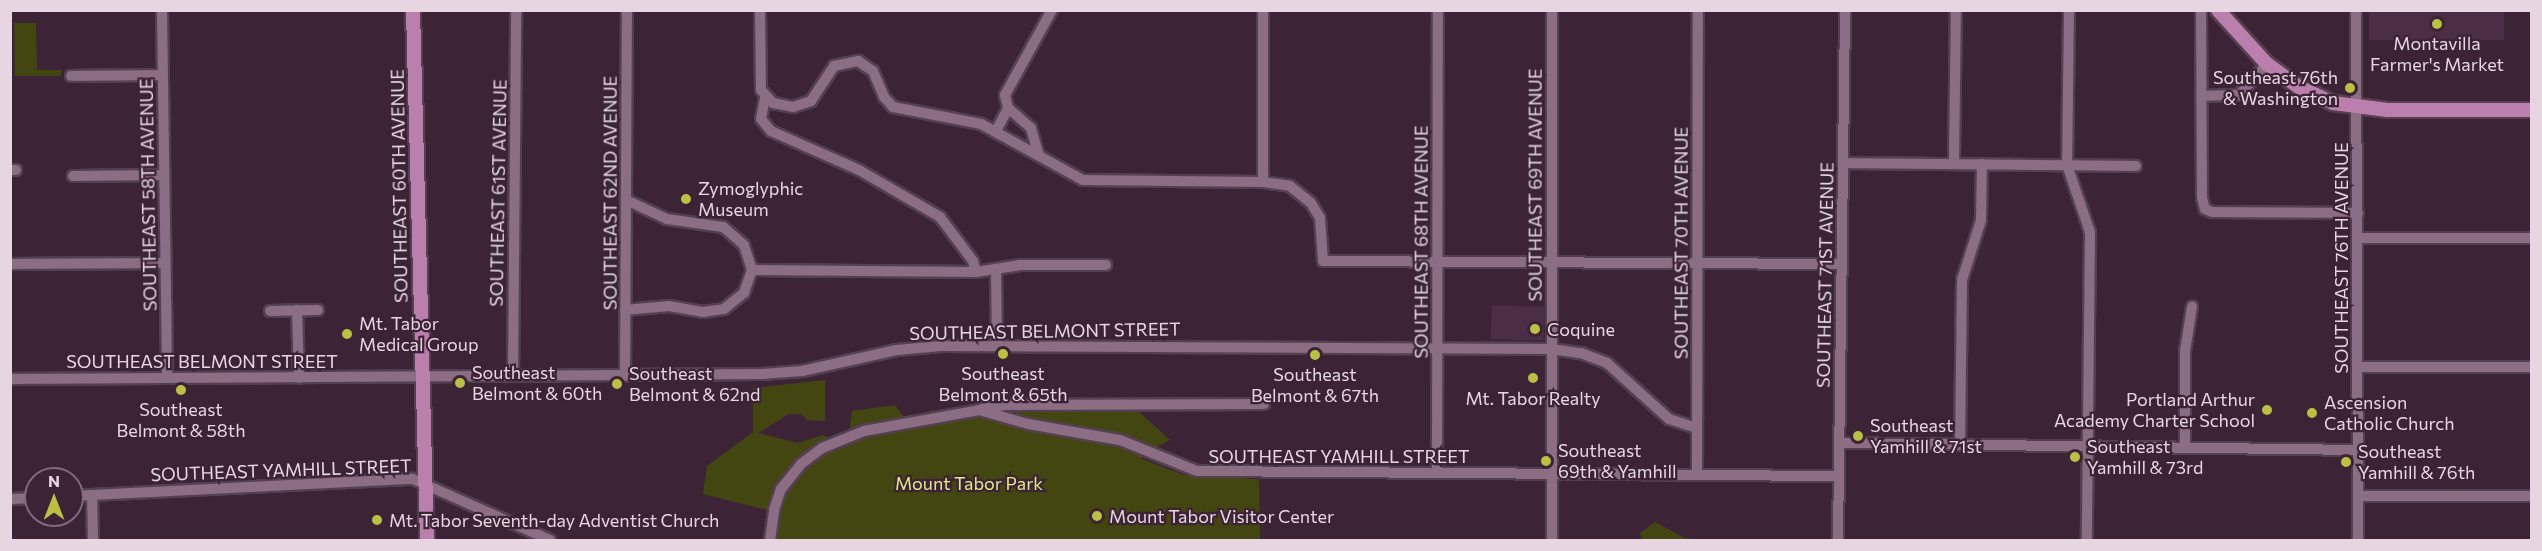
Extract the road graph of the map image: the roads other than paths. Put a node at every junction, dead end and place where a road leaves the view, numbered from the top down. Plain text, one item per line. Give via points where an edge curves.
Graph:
1 (162, 10) edge
2 (413, 10) edge
3 (516, 10) edge
4 (627, 10) edge
5 (760, 10) edge
6 (1052, 10) edge
7 (1263, 10) edge
8 (1438, 10) edge
9 (1552, 10) edge
10 (1698, 10) edge
11 (1845, 10) edge
12 (1956, 10) edge
13 (2069, 10) edge
14 (2201, 10) edge
15 (2218, 10) edge
16 (2230, 10) edge
17 (2356, 10) edge
18 (2235, 30) junction
19 (2267, 64) junction
20 (162, 75) junction
21 (71, 76) dead end
22 (2202, 96) junction
23 (765, 98) junction
24 (1008, 108) junction
25 (2357, 108) junction
26 (2532, 110) edge
27 (996, 132) junction
28 (1040, 156) junction
29 (1843, 163) junction
30 (1954, 164) junction
31 (1982, 164) junction
32 (2067, 165) junction
33 (2136, 166) dead end
34 (164, 175) junction
35 (73, 176) dead end
36 (1263, 182) junction
37 (626, 200) junction
38 (2358, 213) junction
39 (2358, 238) junction
40 (2532, 238) edge
41 (1438, 262) junction
42 (1550, 262) junction
43 (165, 263) junction
44 (1698, 263) junction
45 (10, 264) edge
46 (1841, 264) junction
47 (1106, 265) dead end
48 (752, 270) junction
49 (996, 270) junction
50 (976, 272) junction
51 (2192, 307) dead end
52 (297, 310) junction
53 (318, 310) dead end
54 (626, 310) junction
55 (270, 311) dead end
56 (997, 346) junction
57 (1437, 348) junction
58 (1551, 349) junction
59 (2358, 367) junction
60 (2532, 367) edge
61 (513, 376) junction
62 (625, 376) junction
63 (422, 377) junction
64 (167, 378) junction
65 (299, 378) junction
66 (10, 379) edge
67 (1264, 404) dead end
68 (979, 410) junction
69 (1697, 428) junction
70 (1839, 443) junction
71 (1960, 445) junction
72 (2088, 447) junction
73 (2185, 448) junction
74 (2358, 450) junction
75 (1437, 473) junction
76 (1551, 474) junction
77 (1697, 475) junction
78 (1838, 476) junction
79 (425, 483) junction
80 (84, 495) edge
81 (92, 495) junction
82 (2358, 496) junction
83 (2532, 496) edge
84 (93, 540) edge
85 (427, 540) edge
86 (550, 540) edge
87 (770, 540) edge
88 (1552, 540) edge
89 (1838, 540) edge
90 (2087, 540) edge
91 (2358, 540) edge

1 - 20 street, SOUTHEAST 58TH AVENUE
2 - 63 main road, SOUTHEAST 60TH AVENUE
3 - 61 street, SOUTHEAST 61ST AVENUE
4 - 37 street, SOUTHEAST 62ND AVENUE
5 - 23 street via 759,80
6 - 24 street via 1006,87
7 - 36 street
8 - 41 street, SOUTHEAST 68TH AVENUE
9 - 42 street, SOUTHEAST 69TH AVENUE
10 - 44 street, SOUTHEAST 70TH AVENUE
11 - 29 street, SOUTHEAST 71ST AVENUE
12 - 30 street
13 - 32 street
14 - 22 street
15 - 18 main road
16 - 18 main road
17 - 25 street, SOUTHEAST 76TH AVENUE
18 - 19 main road
19 - 22 street via 2239,95
19 - 25 main road via 2317,96
20 - 21 street
20 - 34 street, SOUTHEAST 58TH AVENUE
22 - 38 street via 2205,208 2212,212
23 - 27 street via 782,105 804,105 817,97 834,66 858,61 873,71 884,98 894,108 981,124
23 - 50 street via 761,119 771,131 859,170 940,217 973,261
24 - 27 street
24 - 28 street via 1031,128
25 - 26 main road
25 - 38 street, SOUTHEAST 76TH AVENUE
27 - 28 street via 1023,151
28 - 36 street via 1083,180
29 - 30 street
29 - 46 street, SOUTHEAST 71ST AVENUE
30 - 31 street
31 - 32 street
31 - 71 street via 1981,220 1962,280
32 - 33 street
32 - 72 street via 2090,232
34 - 35 street
34 - 43 street, SOUTHEAST 58TH AVENUE
36 - 41 street via 1290,186 1311,203 1323,230 1323,261
37 - 48 street via 667,219 723,227 744,245
37 - 54 street, SOUTHEAST 62ND AVENUE
38 - 39 street, SOUTHEAST 76TH AVENUE
39 - 40 street
39 - 59 street, SOUTHEAST 76TH AVENUE
41 - 42 street
41 - 57 street, SOUTHEAST 68TH AVENUE
42 - 44 street
42 - 58 street, SOUTHEAST 69TH AVENUE
43 - 45 street
43 - 64 street, SOUTHEAST 58TH AVENUE
44 - 46 street
44 - 69 street, SOUTHEAST 70TH AVENUE
46 - 70 street, SOUTHEAST 71ST AVENUE
47 - 49 street via 1020,265
48 - 50 street
48 - 54 street via 744,293 724,309 703,312 669,306
49 - 50 street
49 - 56 street
51 - 73 street via 2185,351
52 - 53 street
52 - 55 street
52 - 65 street
54 - 62 street, SOUTHEAST 62ND AVENUE
56 - 57 street, SOUTHEAST BELMONT STREET
56 - 62 street, SOUTHEAST BELMONT STREET via 908,348 780,373
57 - 58 street, SOUTHEAST BELMONT STREET
57 - 75 street, SOUTHEAST 68TH AVENUE
58 - 69 street, SOUTHEAST BELMONT STREET via 1607,363 1669,419
58 - 76 street, SOUTHEAST 69TH AVENUE
59 - 60 street
59 - 74 street, SOUTHEAST 76TH AVENUE
61 - 62 street, SOUTHEAST BELMONT STREET
61 - 63 street, SOUTHEAST BELMONT STREET
63 - 65 street, SOUTHEAST BELMONT STREET
63 - 79 main road, SOUTHEAST 60TH AVENUE
64 - 65 street, SOUTHEAST BELMONT STREET
64 - 66 street, SOUTHEAST BELMONT STREET
67 - 68 street via 1005,405
68 - 75 street, SOUTHEAST YAMHILL STREET via 1028,424 1119,440 1197,471
68 - 87 street, SOUTHEAST YAMHILL STREET via 864,431 822,448 801,464 781,489
69 - 77 street, SOUTHEAST 70TH AVENUE
70 - 71 street
70 - 78 street, SOUTHEAST 71ST AVENUE
71 - 72 street
72 - 73 street
72 - 90 street
73 - 74 street
74 - 82 street, SOUTHEAST 76TH AVENUE
75 - 76 street, SOUTHEAST YAMHILL STREET
76 - 77 street, SOUTHEAST YAMHILL STREET
76 - 88 street, SOUTHEAST 69TH AVENUE
77 - 78 street, SOUTHEAST YAMHILL STREET
78 - 89 street, SOUTHEAST 71ST AVENUE
79 - 81 street, SOUTHEAST YAMHILL STREET via 409,479
79 - 85 main road, SOUTHEAST 60TH AVENUE
79 - 86 street, SOUTHEAST YAMHILL STREET
80 - 81 street, SOUTHEAST YAMHILL STREET
81 - 84 street
82 - 83 street
82 - 91 street, SOUTHEAST 76TH AVENUE

